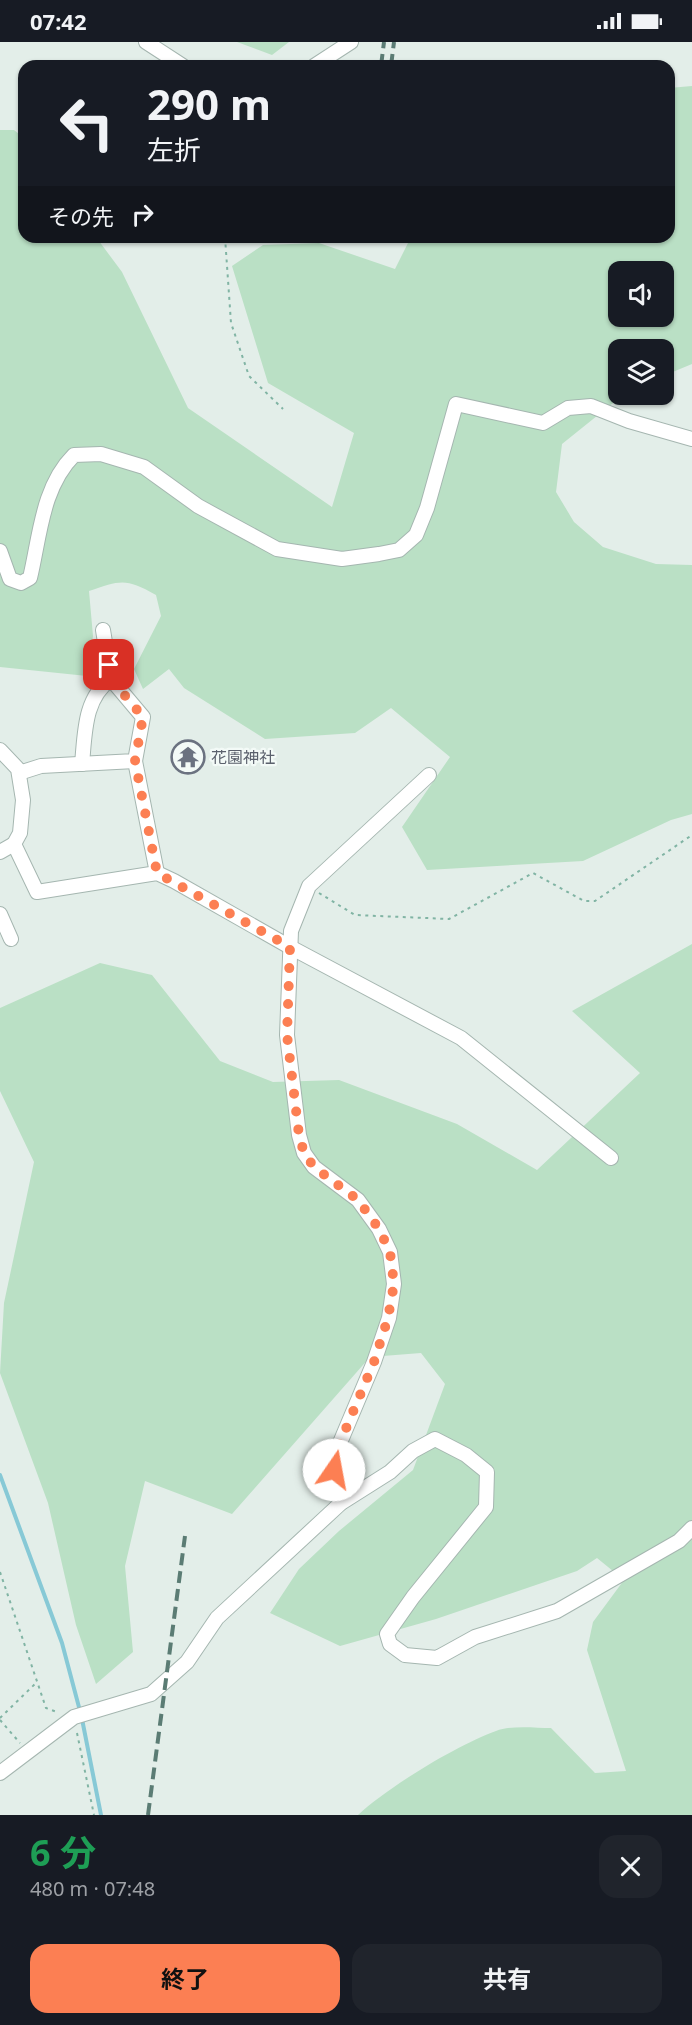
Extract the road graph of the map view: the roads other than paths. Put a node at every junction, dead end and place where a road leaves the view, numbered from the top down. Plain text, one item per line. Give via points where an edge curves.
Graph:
1 (147, 42) edge
2 (351, 42) edge
3 (174, 60) edge
4 (323, 60) edge
5 (692, 439) edge
6 (0, 551) edge
7 (103, 630) dead end
8 (111, 679) junction
9 (0, 750) edge
10 (135, 761) junction
11 (82, 764) junction
12 (19, 773) junction
13 (429, 775) dead end
14 (14, 844) junction
15 (0, 852) edge
16 (157, 873) junction
17 (0, 914) edge
18 (11, 939) dead end
19 (290, 947) junction
20 (611, 1158) dead end
21 (341, 1503) junction
22 (692, 1528) edge
23 (0, 1773) edge

1 - 3 street
2 - 4 street
5 - 6 street via 591,406 568,408 543,423 456,404 416,536 399,550 342,559 278,549 198,506 144,467 101,454 74,455 61,467 51,486 30,578 21,583 9,579
7 - 8 street
8 - 10 street via 143,717
8 - 11 street via 99,688 87,717
9 - 12 street
10 - 11 street
10 - 16 street
11 - 12 street via 41,766
12 - 14 street via 23,800 20,833
13 - 19 street via 309,886 291,931
14 - 15 street
14 - 16 street via 37,892
16 - 19 street
17 - 18 street
19 - 20 street via 461,1038
19 - 21 street via 287,1035 304,1153 314,1167 358,1200 379,1229 390,1252 394,1284 374,1362 334,1457 335,1484
21 - 22 street via 435,1439 466,1455 487,1472 486,1507 387,1635 390,1644 405,1655 418,1658 437,1658 475,1637 557,1611 679,1542
21 - 23 street via 217,1618 187,1662 151,1694 79,1716

